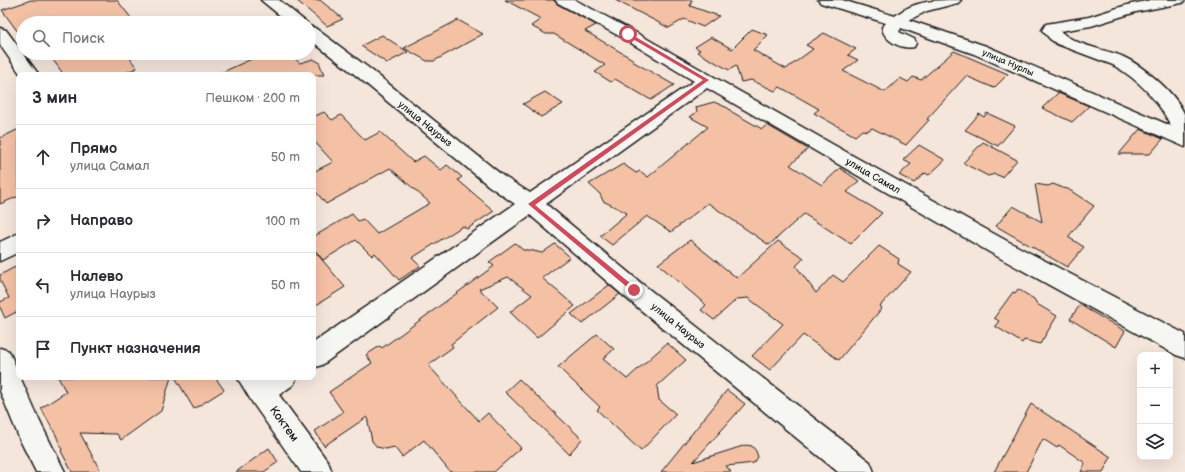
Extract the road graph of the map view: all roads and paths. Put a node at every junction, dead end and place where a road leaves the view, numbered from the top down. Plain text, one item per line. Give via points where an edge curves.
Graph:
1 (269, 0) edge
2 (563, 0) edge
3 (826, 0) edge
4 (953, 0) edge
5 (1177, 0) edge
6 (290, 16) edge
7 (847, 21) dead end
8 (896, 24) junction
9 (0, 33) edge
10 (316, 36) edge
11 (908, 43) dead end
12 (16, 55) edge
13 (19, 60) edge
14 (28, 72) edge
15 (707, 80) junction
16 (1185, 136) edge
17 (1185, 140) edge
18 (531, 204) junction
19 (16, 244) edge
20 (0, 252) edge
21 (1185, 347) edge
22 (316, 355) edge
23 (0, 359) edge
24 (274, 380) edge
25 (256, 385) edge
26 (51, 472) edge
27 (318, 472) edge
28 (860, 472) edge

1 - 6 street
2 - 15 street, улица Самал
3 - 8 street, улица Нурлы
4 - 8 street via 925,6 905,16
5 - 16 street via 1133,8 1091,21 1052,27 1050,30 1054,36 1083,50 1120,62 1142,76 1162,94 1176,114
7 - 8 street via 871,28 884,28
8 - 11 street via 890,30 892,34
8 - 17 street, улица Нурлы via 980,50
9 - 12 street
10 - 18 street, улица Наурыз via 496,181
13 - 14 street
15 - 18 street
15 - 21 street, улица Самал via 992,243
18 - 22 street
18 - 28 street, улица Наурыз
19 - 20 street
23 - 26 street via 30,431
24 - 25 street
25 - 27 street, Коктем

